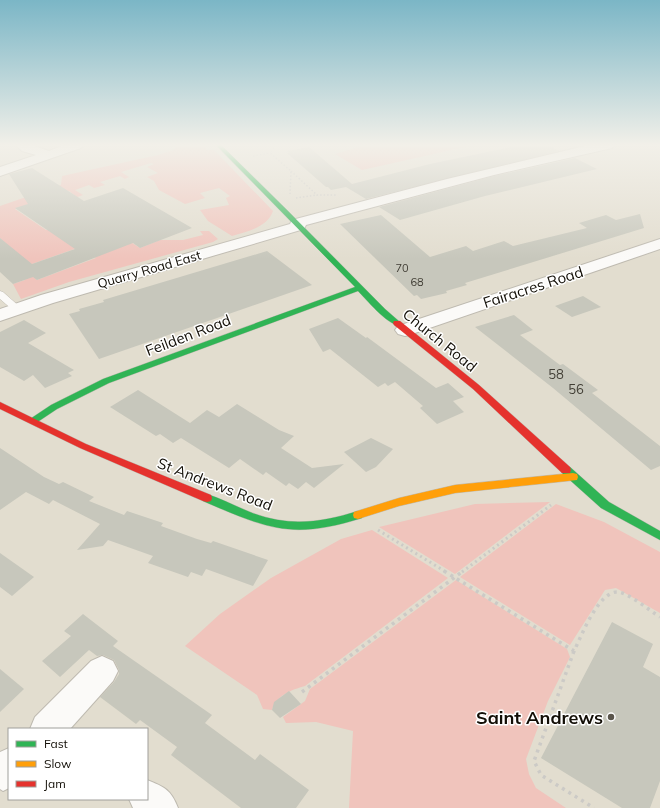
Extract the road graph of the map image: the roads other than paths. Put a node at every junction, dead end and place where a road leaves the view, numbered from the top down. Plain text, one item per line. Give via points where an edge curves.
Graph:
1 (256, 183) edge
2 (450, 183) edge
3 (298, 224) junction
4 (660, 244) edge
5 (359, 288) junction
6 (0, 294) edge
7 (17, 309) junction
8 (0, 315) edge
9 (405, 330) junction
10 (0, 405) edge
11 (33, 421) junction
12 (573, 477) junction
13 (660, 536) edge
14 (102, 671) dead end
15 (52, 728) edge
16 (148, 799) edge
17 (160, 808) edge

1 - 3 street, Church Road
2 - 3 street, Quarry Road East
3 - 5 street, Church Road
3 - 7 street, Quarry Road East
4 - 9 street, Fairacres Road
5 - 9 street, Church Road
5 - 11 street, Feilden Road via 106,381 54,407
6 - 7 lane
7 - 8 street, Quarry Road East
9 - 12 street, Church Road via 476,387
10 - 11 street, St Andrews Road
11 - 12 street, St Andrews Road via 83,446 252,517 288,526 333,524 399,502 454,489
12 - 13 street, Church Road via 605,505
14 - 15 street
16 - 17 street

